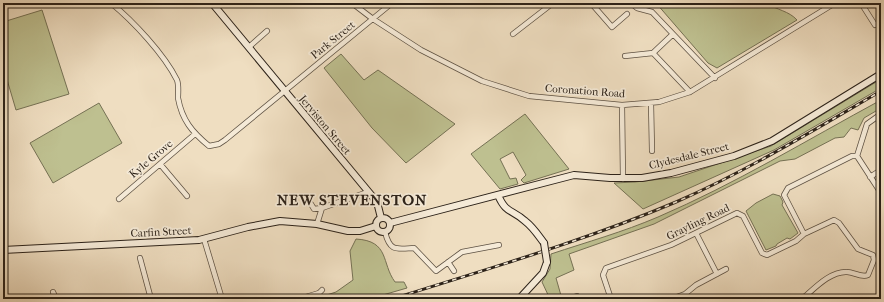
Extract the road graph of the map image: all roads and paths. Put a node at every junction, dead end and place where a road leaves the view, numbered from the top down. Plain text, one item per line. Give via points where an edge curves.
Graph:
1 (111, 3) edge
2 (212, 3) edge
3 (352, 3) edge
4 (392, 3) edge
5 (553, 3) edge
6 (591, 3) edge
7 (631, 3) edge
8 (835, 3) edge
9 (861, 3) edge
10 (627, 14) dead end
11 (373, 19) junction
12 (875, 25) dead end
13 (267, 31) dead end
14 (513, 34) dead end
15 (673, 34) junction
16 (249, 47) junction
17 (653, 53) junction
18 (626, 56) dead end
19 (881, 74) edge
20 (715, 78) junction
21 (285, 92) junction
22 (690, 92) junction
23 (651, 102) junction
24 (622, 104) junction
25 (881, 114) edge
26 (195, 134) junction
27 (652, 151) dead end
28 (857, 156) junction
29 (160, 164) junction
30 (881, 170) edge
31 (870, 177) junction
32 (623, 179) junction
33 (368, 192) junction
34 (881, 193) edge
35 (498, 195) junction
36 (187, 196) dead end
37 (119, 198) dead end
38 (311, 204) dead end
39 (322, 208) junction
40 (381, 218) junction
41 (390, 223) junction
42 (317, 224) junction
43 (376, 226) junction
44 (385, 232) junction
45 (696, 233) junction
46 (804, 234) junction
47 (204, 239) junction
48 (499, 245) dead end
49 (3, 250) edge
50 (140, 258) dead end
51 (448, 262) junction
52 (726, 269) dead end
53 (454, 271) dead end
54 (717, 274) junction
55 (322, 290) dead end
56 (54, 292) dead end
57 (577, 296) dead end
58 (56, 299) edge
59 (151, 299) edge
60 (222, 299) edge
61 (299, 299) edge
62 (451, 299) edge
63 (455, 299) edge
64 (519, 299) edge
65 (569, 299) edge
66 (611, 299) edge
67 (671, 299) edge
68 (802, 299) edge

1 - 26 street via 154,47 178,81 180,112
2 - 16 main road, Jerviston Street
3 - 11 street, Coronation Road
4 - 11 street, Park Street
5 - 14 street
6 - 10 street via 612,27
7 - 15 street via 637,8 652,12
8 - 20 street, Coronation Road
9 - 12 street
11 - 21 street, Park Street
11 - 24 street, Coronation Road via 422,50 482,81 530,96
13 - 16 street
15 - 17 street
15 - 20 street
16 - 21 main road, Jerviston Street
17 - 18 street
17 - 22 street
19 - 32 main road, Clydesdale Street via 761,146 671,173
20 - 22 street, Coronation Road
21 - 26 street, Park Street via 219,144 209,146
21 - 33 main road, Jerviston Street
22 - 23 street, Coronation Road
23 - 24 street, Coronation Road
23 - 27 street
24 - 32 street
25 - 28 street via 867,124
26 - 29 street, Kyle Grove
28 - 31 street
28 - 46 street via 852,156 786,190 784,195
29 - 36 street
29 - 37 street, Kyle Grove
30 - 31 street
31 - 34 street
32 - 35 main road, Clydesdale Street via 574,175
33 - 39 street
33 - 40 main road, Jerviston Street via 377,202
35 - 41 main road, Clydesdale Street
35 - 64 main road, bridge via 506,208 524,219 544,243 547,262 542,273
38 - 39 street via 314,209
39 - 42 street
40 - 41 main road via 387,219
40 - 43 main road via 376,222
41 - 44 main road via 389,229
42 - 43 main road, Carfin Street via 348,231 360,231
42 - 47 main road, Carfin Street via 280,221
43 - 44 main road via 378,230
44 - 51 street via 390,246 414,248 436,271
45 - 46 street, Grayling Road via 734,213 740,213 762,253 768,255 796,241
45 - 54 street
45 - 66 street, Grayling Road via 671,245 606,268 603,275
46 - 68 street, Grayling Road via 834,220 858,249 871,253 874,260 868,275 838,273
47 - 49 main road, Carfin Street
47 - 60 street
48 - 51 street via 462,252
50 - 59 street
51 - 53 street
52 - 54 street
54 - 67 street via 685,294
55 - 61 street
56 - 58 street
57 - 65 street
62 - 63 street

